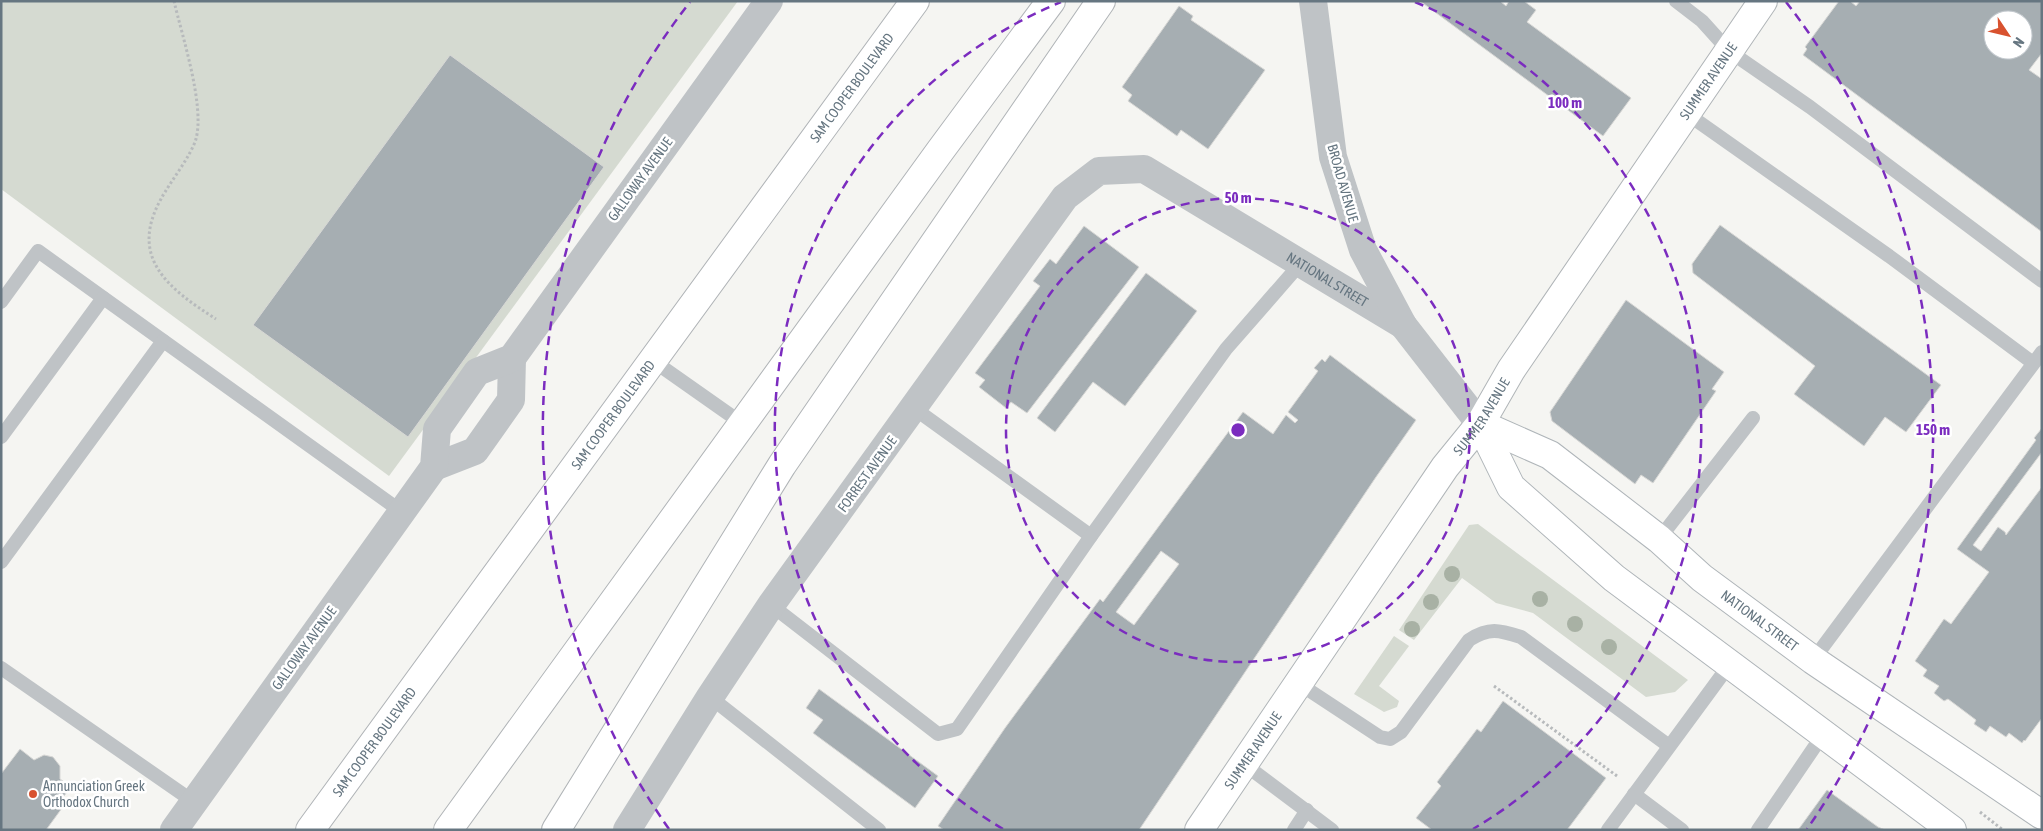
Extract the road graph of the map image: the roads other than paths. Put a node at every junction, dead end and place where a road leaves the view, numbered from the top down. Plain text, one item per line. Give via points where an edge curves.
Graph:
1 (769, 1) edge
2 (915, 1) edge
3 (1051, 1) edge
4 (1101, 1) edge
5 (1313, 1) edge
6 (1676, 1) edge
7 (1763, 1) edge
8 (1729, 51) junction
9 (1686, 113) junction
10 (1144, 169) joint
11 (1300, 263) junction
12 (2042, 281) edge
13 (102, 298) junction
14 (1, 302) edge
15 (1403, 324) junction
16 (163, 341) junction
17 (2042, 352) edge
18 (512, 358) junction
19 (652, 360) junction
20 (2033, 364) junction
21 (915, 409) junction
22 (1753, 418) dead end
23 (743, 424) junction
24 (1480, 424) junction
25 (1, 437) edge
26 (434, 467) junction
27 (402, 512) junction
28 (1090, 536) junction
29 (1659, 539) junction
30 (1, 562) edge
31 (771, 605) junction
32 (1812, 660) junction
33 (1730, 664) junction
34 (1, 668) edge
35 (1298, 683) junction
36 (710, 697) junction
37 (1824, 733) junction
38 (1669, 746) junction
39 (1244, 764) junction
40 (1634, 794) junction
41 (194, 802) junction
42 (1307, 810) junction
43 (2042, 814) edge
44 (174, 830) edge
45 (310, 830) edge
46 (448, 830) edge
47 (556, 830) edge
48 (627, 830) edge
49 (878, 830) edge
50 (1199, 830) edge
51 (1294, 830) edge
52 (1332, 830) edge
53 (1608, 830) edge
54 (1682, 830) edge
55 (1758, 830) edge
56 (1952, 830) edge

1 - 18 street, GALLOWAY AVENUE
2 - 19 main road, SAM COOPER BOULEVARD
3 - 23 main road
4 - 47 main road via 782,465
5 - 15 street, BROAD AVENUE via 1333,157 1363,250
6 - 8 lane via 1702,20
7 - 8 main road, SUMMER AVENUE
8 - 9 main road, SUMMER AVENUE
8 - 12 lane via 1810,107
9 - 20 lane
9 - 24 main road, SUMMER AVENUE via 1511,370
10 - 11 street, NATIONAL STREET
10 - 21 street, FORREST AVENUE via 1099,171 1065,197
11 - 15 street, NATIONAL STREET
11 - 28 lane via 1226,349
13 - 14 lane via 38,251
13 - 16 lane
13 - 25 lane
15 - 24 street, NATIONAL STREET
16 - 27 lane
16 - 30 lane
17 - 20 lane
18 - 26 street via 477,372 437,429
18 - 26 street via 511,400 481,443 475,451
19 - 23 lane
19 - 45 main road, SAM COOPER BOULEVARD
20 - 32 lane
21 - 28 lane
21 - 31 street, FORREST AVENUE
22 - 29 lane
23 - 46 main road
24 - 29 main road, NATIONAL STREET via 1550,455
24 - 33 main road, NATIONAL STREET via 1511,487 1614,578
24 - 35 main road, SUMMER AVENUE via 1445,467
26 - 27 street, GALLOWAY AVENUE
27 - 41 street, GALLOWAY AVENUE
28 - 31 lane via 957,729 938,734
29 - 32 main road, NATIONAL STREET via 1702,578
31 - 36 street, FORREST AVENUE
32 - 43 main road, NATIONAL STREET
33 - 37 main road, NATIONAL STREET
33 - 38 lane
34 - 41 lane
35 - 38 lane via 1380,737 1390,739 1401,732 1469,640 1482,631 1502,630 1521,637
35 - 39 main road, SUMMER AVENUE
36 - 48 street, FORREST AVENUE
36 - 49 lane
37 - 55 lane
37 - 56 main road, NATIONAL STREET
38 - 40 lane
39 - 42 lane
39 - 50 main road, SUMMER AVENUE
40 - 53 lane
40 - 54 lane
41 - 44 street, GALLOWAY AVENUE
42 - 51 lane
42 - 52 lane

